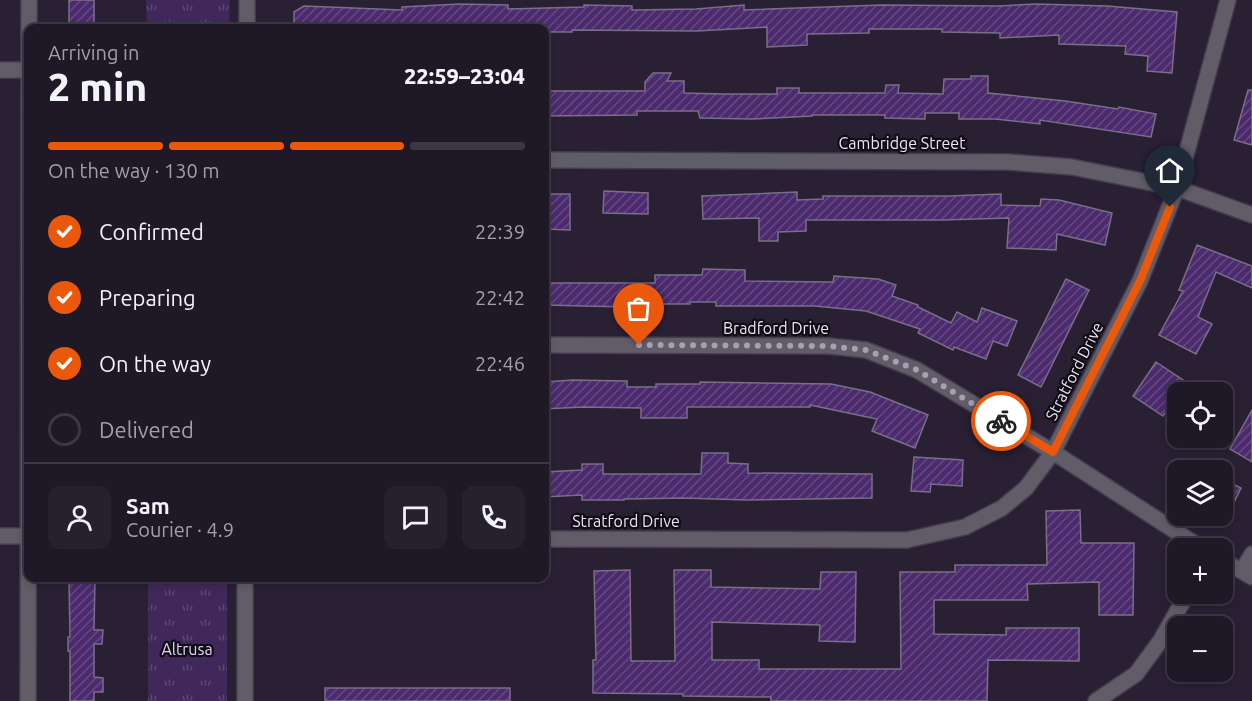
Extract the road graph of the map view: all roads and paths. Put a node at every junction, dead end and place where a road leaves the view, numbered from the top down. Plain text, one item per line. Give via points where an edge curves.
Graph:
1 (29, 0) edge
2 (247, 0) edge
3 (1228, 0) edge
4 (28, 24) edge
5 (247, 24) edge
6 (0, 70) edge
7 (24, 70) edge
8 (549, 160) edge
9 (1177, 188) junction
10 (1252, 215) edge
11 (549, 345) edge
12 (1053, 452) junction
13 (0, 536) edge
14 (24, 536) edge
15 (1186, 538) edge
16 (549, 539) edge
17 (1252, 554) edge
18 (1233, 566) edge
19 (1247, 574) edge
20 (28, 582) edge
21 (245, 582) edge
22 (1181, 604) edge
23 (28, 701) edge
24 (245, 701) edge
25 (1096, 701) edge

1 - 4 street
2 - 5 street
3 - 9 street, Stratford Drive
6 - 7 street
8 - 9 street, Cambridge Street via 1008,162 1072,167
9 - 10 street, Cambridge Street
9 - 12 street, Stratford Drive via 1140,281
11 - 12 street, Bradford Drive via 829,346 866,350 917,370
12 - 15 street, Bradford Drive
12 - 16 street, Stratford Drive via 1026,488 1002,508 965,527 907,540
13 - 14 street
17 - 19 street
18 - 19 street
20 - 23 street
21 - 24 street
22 - 25 street via 1136,674

